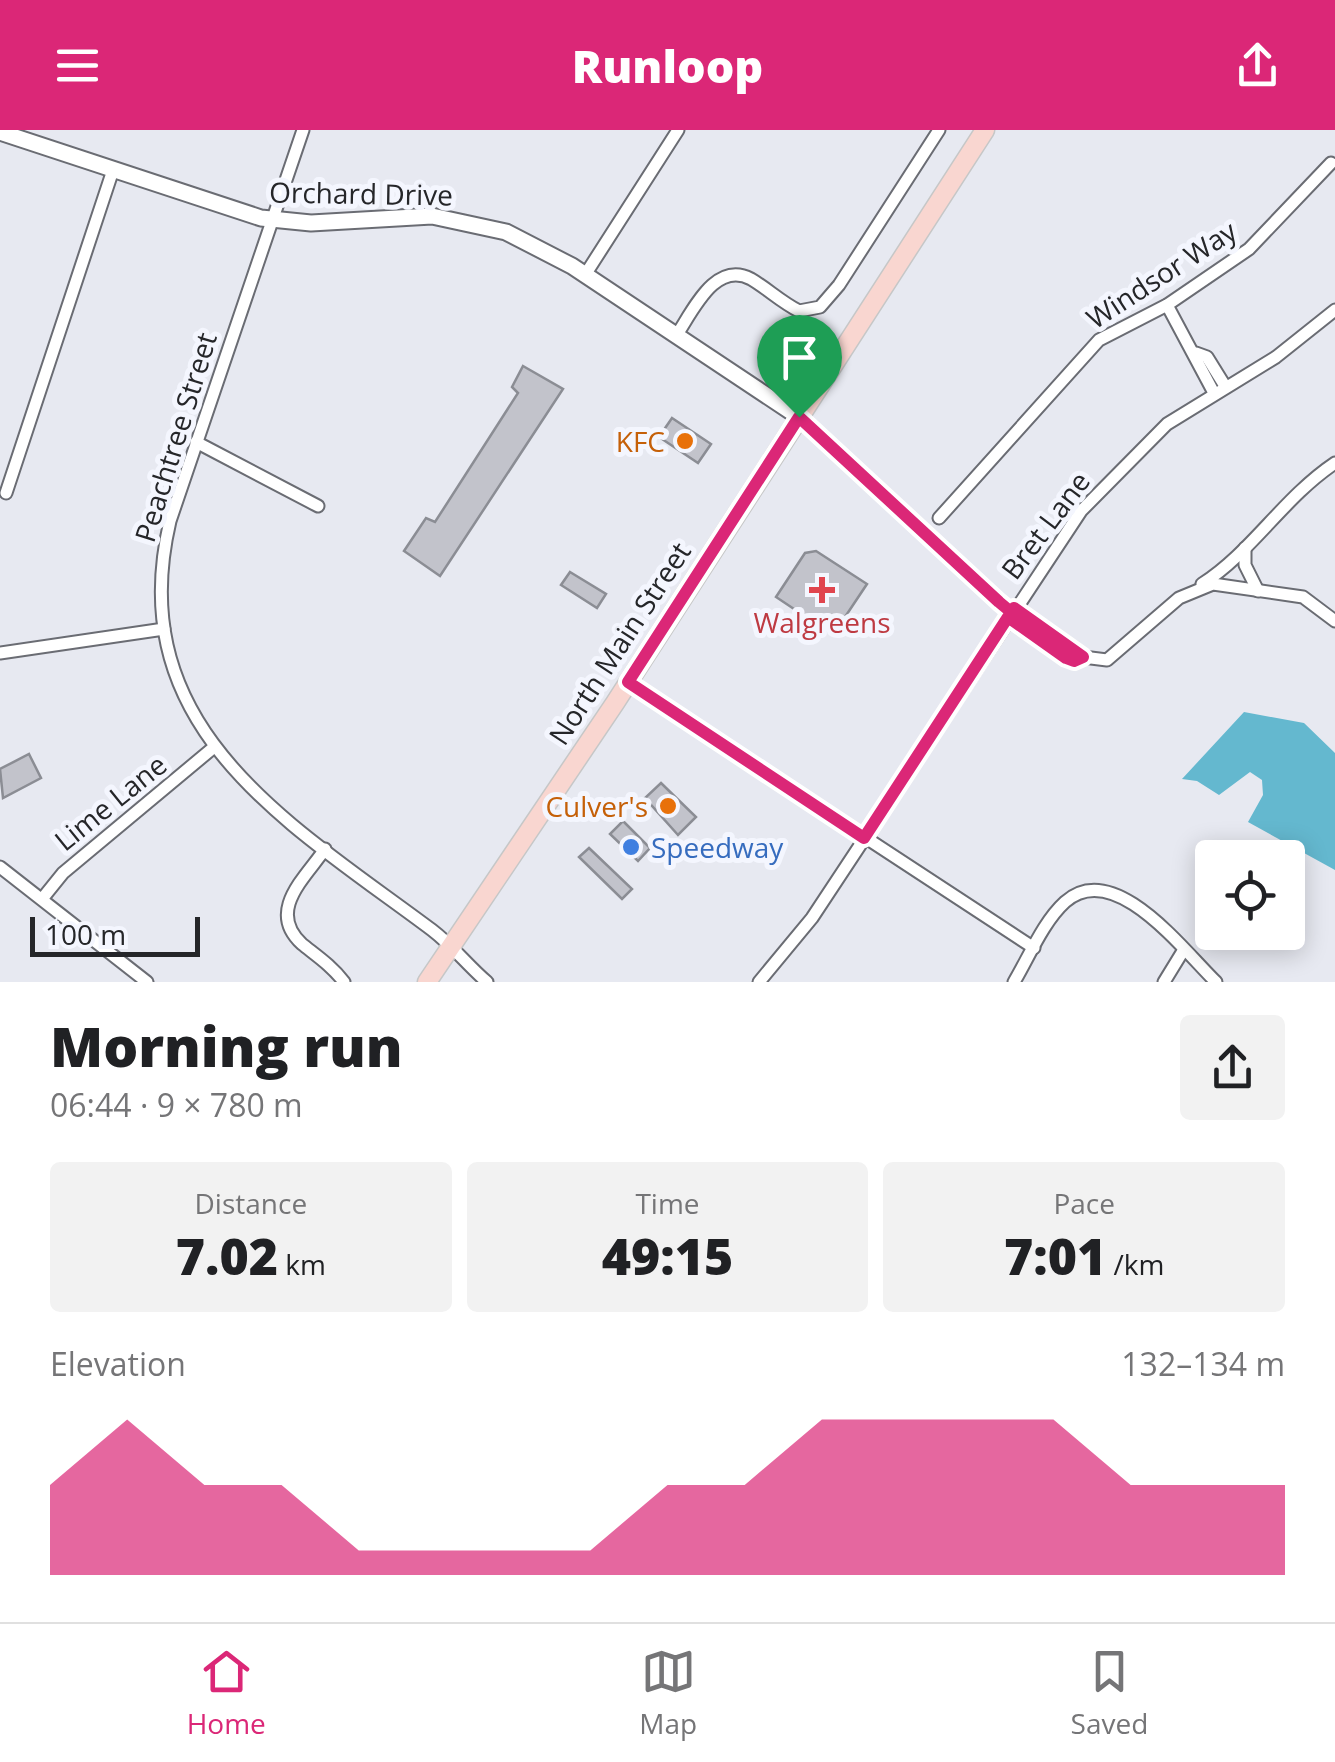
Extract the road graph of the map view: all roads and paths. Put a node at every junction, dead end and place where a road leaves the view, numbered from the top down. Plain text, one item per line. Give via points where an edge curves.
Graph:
1 (302, 130) edge
2 (678, 130) edge
3 (939, 130) edge
4 (985, 130) edge
5 (0, 132) edge
6 (1331, 163) dead end
7 (113, 170) junction
8 (272, 220) junction
9 (585, 275) junction
10 (1166, 304) junction
11 (1335, 310) edge
12 (676, 336) junction
13 (1220, 390) junction
14 (799, 417) junction
15 (196, 442) junction
16 (1335, 463) edge
17 (6, 494) dead end
18 (318, 506) dead end
19 (939, 518) dead end
20 (1246, 548) junction
21 (1191, 591) junction
22 (1258, 591) junction
23 (1011, 612) junction
24 (1335, 621) edge
25 (164, 629) junction
26 (0, 653) edge
27 (628, 682) junction
28 (214, 748) junction
29 (864, 838) junction
30 (326, 848) junction
31 (0, 867) edge
32 (42, 899) junction
33 (452, 946) junction
34 (1034, 948) junction
35 (1183, 950) junction
36 (147, 982) edge
37 (344, 982) edge
38 (427, 982) edge
39 (487, 982) edge
40 (759, 982) edge
41 (1014, 982) edge
42 (1164, 982) edge
43 (1216, 982) edge

1 - 8 street, Peachtree Street
2 - 9 street
3 - 12 street via 820,307 799,311 752,280 730,274 715,281
4 - 14 main road, North Main Street
5 - 7 street, Orchard Drive
6 - 10 street, Windsor Way via 1260,240
7 - 8 street, Orchard Drive
7 - 17 street
8 - 9 street, Orchard Drive via 470,221 524,239
8 - 15 street, Peachtree Street
9 - 12 street, Orchard Drive
10 - 13 street via 1196,362
10 - 19 street, Windsor Way via 1099,340
11 - 13 street, Bret Lane
12 - 14 street, Orchard Drive
13 - 23 street, Bret Lane via 1168,424 1080,510
14 - 23 street
14 - 27 main road, North Main Street
15 - 18 street
15 - 25 street, Peachtree Street via 166,539
16 - 20 street via 1291,498
20 - 21 street
20 - 22 street
21 - 22 street via 1225,584
21 - 23 street via 1103,661 1066,658
22 - 24 street via 1303,597
23 - 29 street, Bret Lane
25 - 26 street
25 - 28 street, Peachtree Street via 180,690
27 - 29 street
27 - 33 main road, North Main Street
28 - 30 street, Peachtree Street
28 - 32 street, Lime Lane via 63,873
29 - 34 street
29 - 40 street, Bret Lane via 803,931
30 - 33 street, Peachtree Street
30 - 37 street via 292,894 286,920 295,937
31 - 32 street
32 - 36 street
33 - 38 main road, North Main Street
33 - 39 street, Peachtree Street
34 - 35 street via 1068,899 1096,889 1133,904
34 - 41 street
35 - 42 street
35 - 43 street

